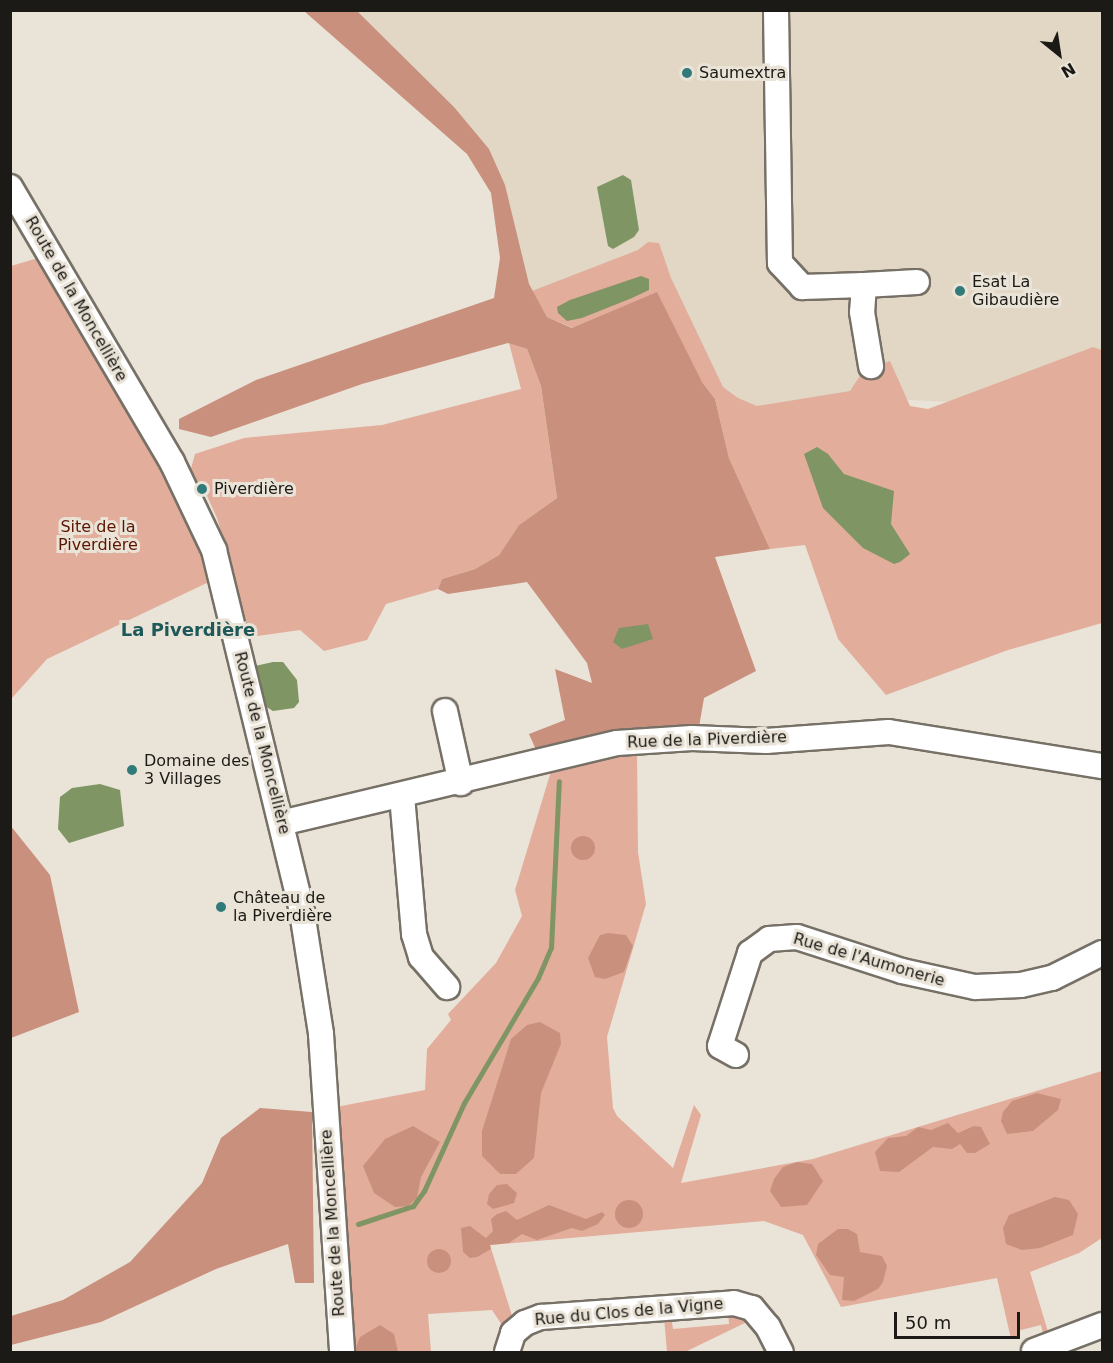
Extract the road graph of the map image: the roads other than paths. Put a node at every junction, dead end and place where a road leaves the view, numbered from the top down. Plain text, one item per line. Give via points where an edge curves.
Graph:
1 (776, 10) edge
2 (10, 187) edge
3 (917, 282) dead end
4 (864, 285) junction
5 (871, 366) dead end
6 (445, 711) dead end
7 (1102, 766) edge
8 (461, 783) junction
9 (385, 793) junction
10 (281, 823) junction
11 (1102, 952) edge
12 (447, 987) dead end
13 (736, 1055) dead end
14 (1102, 1325) edge
15 (1034, 1351) dead end
16 (342, 1353) edge
17 (507, 1353) edge
18 (780, 1353) edge

1 - 4 street via 780,263 802,287
2 - 10 street, Route de la Moncellière via 200,516 222,580
3 - 4 street
4 - 5 street via 862,312
6 - 8 street
7 - 8 street, Rue de la Piverdière via 889,732 766,741 692,738 617,743
8 - 9 street, Rue de la Piverdière
9 - 10 street, Rue de la Piverdière
9 - 12 street via 421,957
10 - 16 street, Route de la Moncellière via 303,912 321,1034
11 - 13 street, Rue de l'Aumonerie via 1052,978 1021,986 975,987 902,971 797,937 769,939 750,953 720,1046
14 - 15 street
17 - 18 street, Rue du Clos de la Vigne via 513,1333 541,1317 734,1303 752,1308 768,1327

